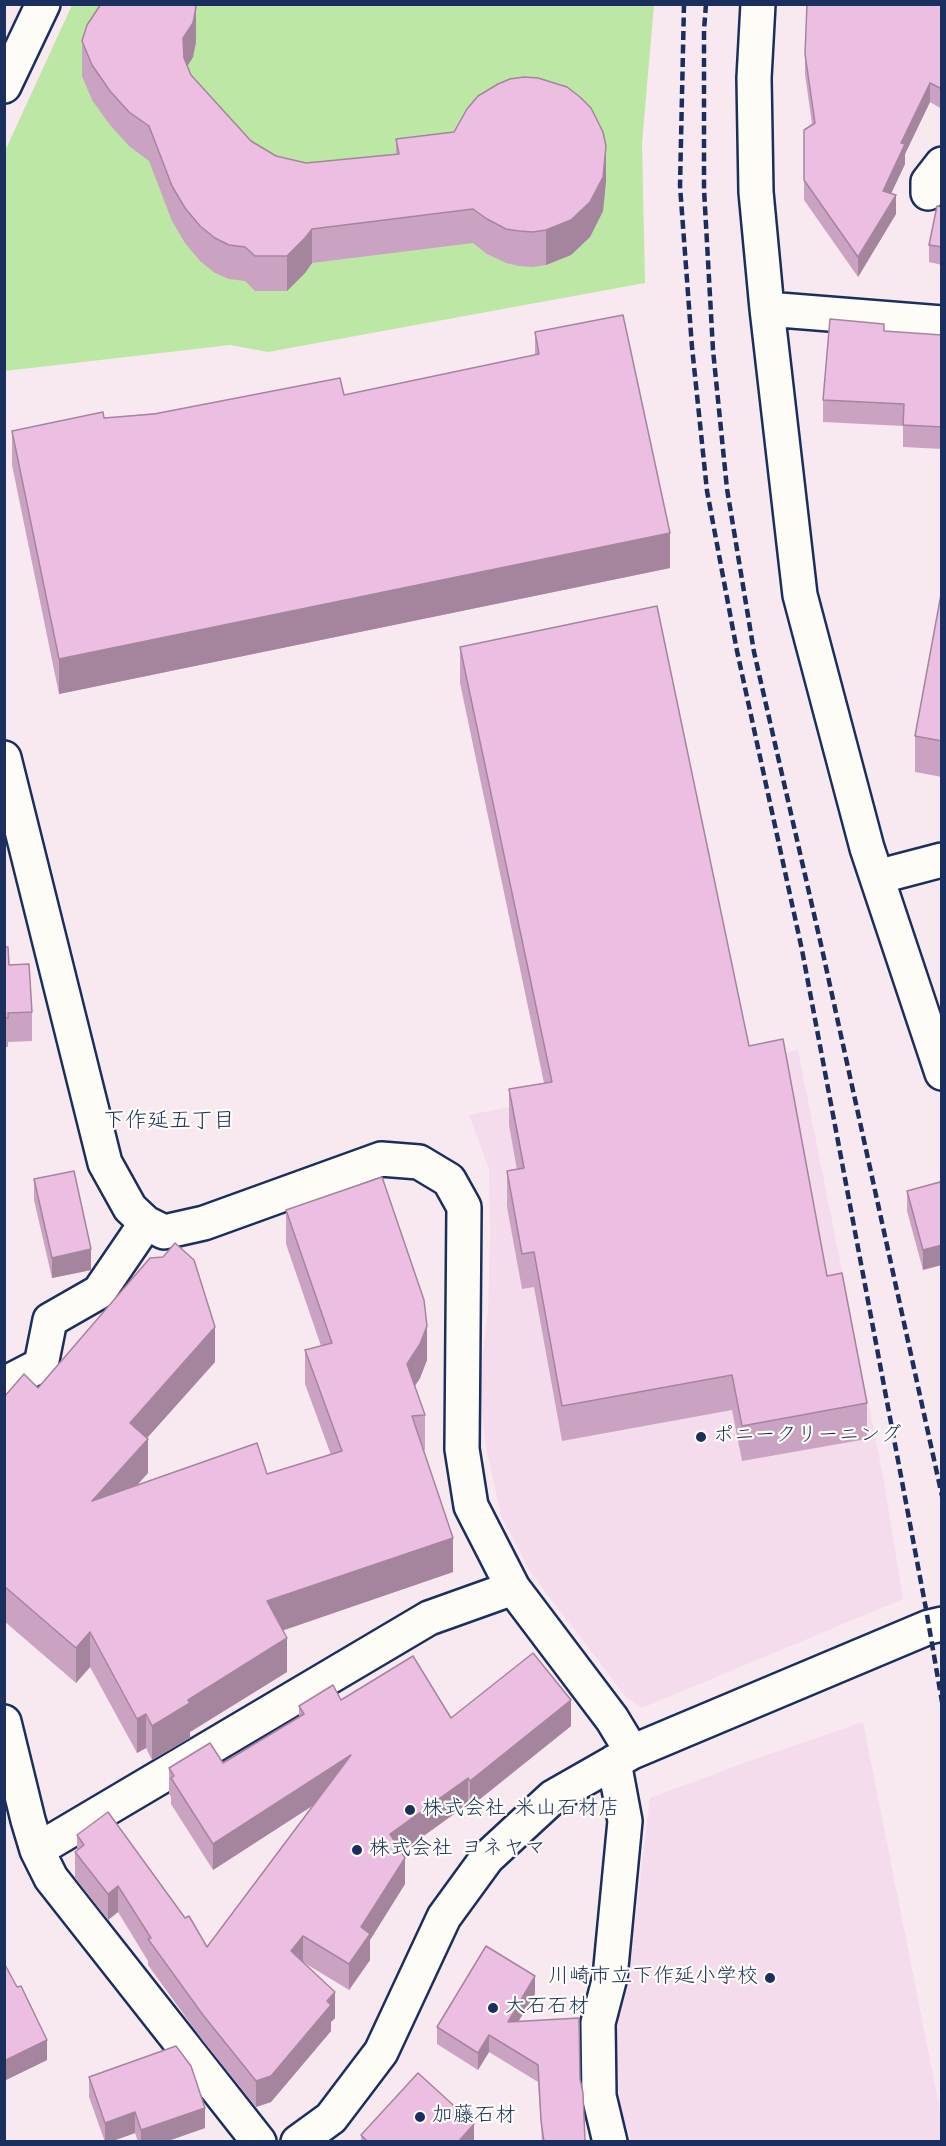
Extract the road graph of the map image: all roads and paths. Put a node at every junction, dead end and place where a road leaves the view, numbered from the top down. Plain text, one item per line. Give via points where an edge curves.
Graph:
1 (43, 4) edge
2 (758, 4) edge
3 (4, 86) edge
4 (767, 309) junction
5 (942, 322) edge
6 (4, 758) edge
7 (942, 860) edge
8 (877, 877) junction
9 (942, 1072) edge
10 (146, 1223) junction
11 (4, 1384) edge
12 (513, 1588) junction
13 (942, 1624) edge
14 (4, 1722) edge
15 (623, 1757) junction
16 (37, 1851) junction
17 (259, 2142) edge
18 (298, 2142) edge
19 (610, 2142) edge

1 - 3 street
2 - 4 street via 754,78 756,192
4 - 5 street
4 - 8 street via 800,596
6 - 10 street via 105,1163 130,1208
7 - 8 street
8 - 9 street
10 - 11 street via 99,1292 50,1320 41,1365
10 - 12 street via 164,1232 204,1223 381,1159 419,1162 449,1180 464,1207 462,1449 471,1506
12 - 15 street via 612,1719
12 - 16 street via 429,1618
13 - 15 street
14 - 16 street
15 - 18 street via 553,1797 488,1858 444,1917 381,2052 331,2118
15 - 19 street via 625,1821 610,1977 598,2023 599,2096
16 - 17 street via 51,1878

